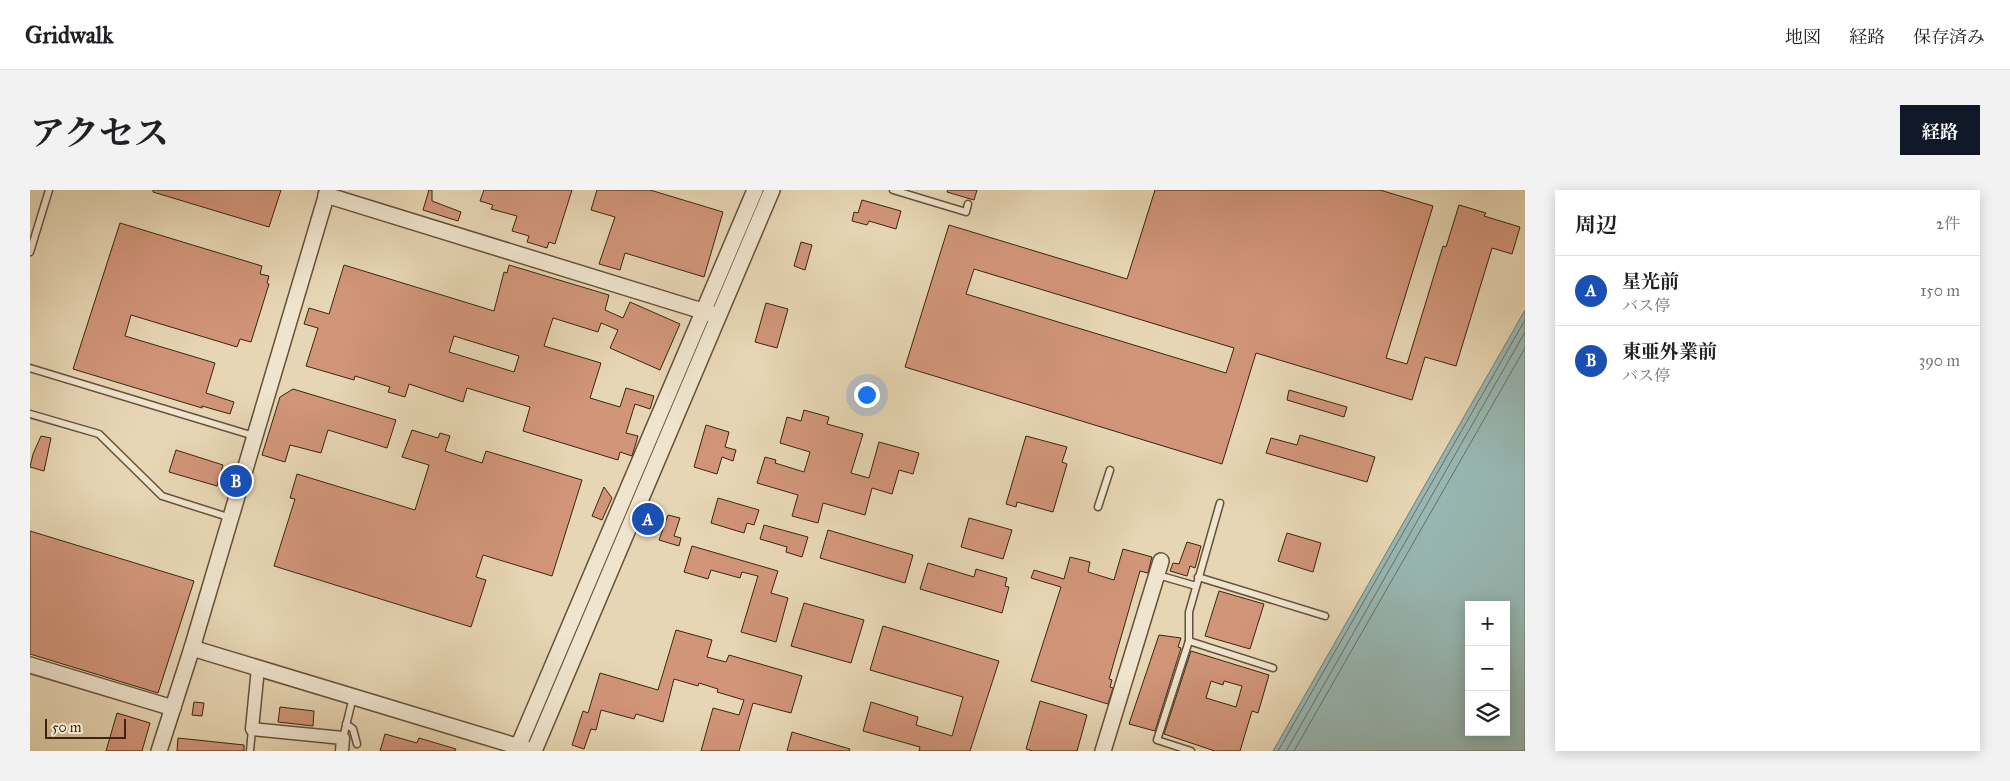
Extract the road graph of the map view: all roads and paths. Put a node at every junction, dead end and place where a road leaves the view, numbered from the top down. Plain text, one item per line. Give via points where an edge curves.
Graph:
1 (49, 190) edge
2 (755, 190) edge
3 (772, 190) edge
4 (893, 190) edge
5 (327, 192) edge
6 (968, 204) dead end
7 (30, 252) edge
8 (702, 310) junction
9 (718, 316) junction
10 (30, 368) edge
11 (30, 414) edge
12 (255, 436) junction
13 (1110, 470) dead end
14 (1220, 503) dead end
15 (1098, 507) dead end
16 (230, 518) junction
17 (1159, 567) joint
18 (1198, 577) junction
19 (1196, 586) junction
20 (1325, 616) dead end
21 (1189, 641) junction
22 (192, 648) junction
23 (30, 665) edge
24 (258, 668) junction
25 (1273, 668) dead end
26 (353, 697) junction
27 (172, 708) junction
28 (346, 724) junction
29 (252, 729) junction
30 (357, 744) dead end
31 (342, 745) edge
32 (527, 750) edge
33 (159, 751) edge
34 (250, 751) edge
35 (1103, 751) edge
36 (1191, 751) edge

1 - 7 lane
2 - 8 street
3 - 9 street
4 - 6 lane via 966,212
5 - 8 street
5 - 12 street
8 - 9 street
8 - 32 street
9 - 32 street
10 - 12 lane
11 - 16 lane via 99,434 162,496
12 - 16 street
13 - 15 lane
14 - 18 lane
16 - 22 street
17 - 19 lane
17 - 35 street
18 - 19 lane
18 - 20 lane
19 - 21 lane via 1189,612
21 - 25 lane
21 - 36 lane via 1158,740
22 - 24 street
22 - 27 street
23 - 27 street
24 - 26 street
24 - 29 street
26 - 28 lane
26 - 32 street
27 - 33 street
28 - 30 lane via 353,728
28 - 31 lane
29 - 31 street
29 - 34 lane

